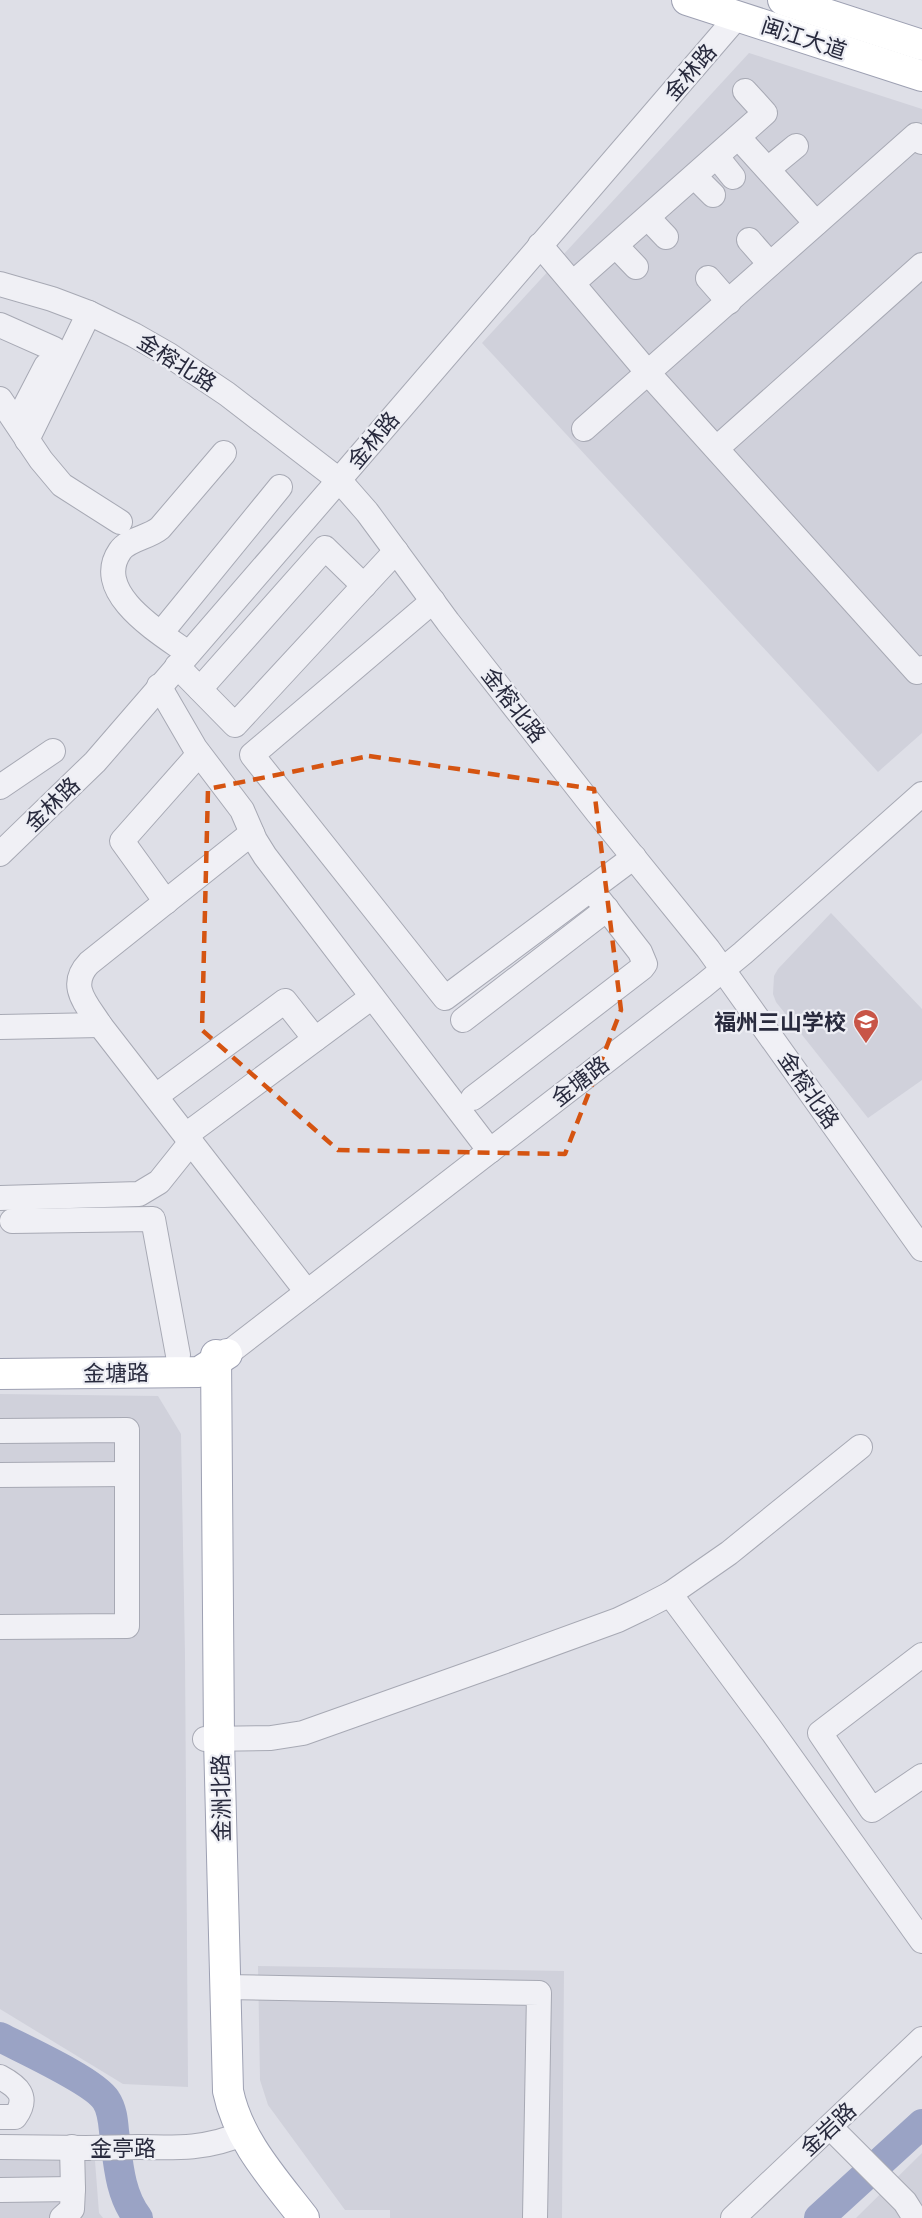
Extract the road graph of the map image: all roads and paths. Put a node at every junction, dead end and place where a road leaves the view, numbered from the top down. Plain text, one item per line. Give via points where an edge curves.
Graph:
1 (687, 0) edge
2 (783, 0) edge
3 (737, 17) junction
4 (922, 45) edge
5 (922, 76) edge
6 (745, 91) dead end
7 (739, 138) junction
8 (922, 142) edge
9 (796, 146) dead end
10 (717, 157) junction
11 (768, 170) junction
12 (695, 177) junction
13 (734, 177) dead end
14 (713, 195) dead end
15 (648, 218) junction
16 (816, 223) junction
17 (666, 237) dead end
18 (749, 240) dead end
19 (540, 245) junction
20 (616, 246) junction
21 (770, 264) junction
22 (922, 265) edge
23 (636, 267) dead end
24 (708, 278) dead end
25 (573, 283) junction
26 (0, 284) edge
27 (729, 302) junction
28 (82, 310) junction
29 (0, 325) edge
30 (54, 349) junction
31 (649, 374) junction
32 (0, 399) edge
33 (584, 429) dead end
34 (22, 431) junction
35 (717, 448) junction
36 (224, 453) dead end
37 (339, 480) junction
38 (280, 487) dead end
39 (120, 522) dead end
40 (396, 551) junction
41 (364, 586) junction
42 (433, 601) junction
43 (161, 633) junction
44 (183, 659) junction
45 (922, 668) edge
46 (159, 686) junction
47 (200, 689) junction
48 (53, 751) dead end
49 (200, 754) junction
50 (0, 787) edge
51 (922, 794) edge
52 (252, 833) junction
53 (0, 854) edge
54 (634, 857) junction
55 (591, 889) junction
56 (165, 902) junction
57 (607, 909) junction
58 (724, 969) junction
59 (372, 997) junction
60 (463, 1020) dead end
61 (100, 1025) junction
62 (0, 1027) edge
63 (315, 1039) junction
64 (156, 1096) junction
65 (473, 1098) dead end
66 (189, 1139) junction
67 (490, 1150) junction
68 (0, 1198) edge
69 (12, 1221) dead end
70 (922, 1249) edge
71 (307, 1292) junction
72 (0, 1356) edge
73 (206, 1358) junction
74 (0, 1374) edge
75 (0, 1431) edge
76 (860, 1447) dead end
77 (127, 1474) junction
78 (0, 1475) edge
79 (670, 1593) junction
80 (0, 1627) edge
81 (922, 1655) edge
82 (212, 1739) junction
83 (922, 1776) edge
84 (922, 1941) edge
85 (225, 1987) junction
86 (922, 2039) edge
87 (0, 2077) edge
88 (0, 2117) edge
89 (830, 2127) junction
90 (234, 2137) junction
91 (0, 2147) edge
92 (79, 2148) junction
93 (73, 2189) junction
94 (0, 2190) edge
95 (62, 2218) edge
96 (279, 2218) edge
97 (304, 2218) edge
98 (535, 2218) edge
99 (732, 2218) edge
100 (915, 2218) edge

1 - 3 main road, 闽江大道
2 - 4 main road, 闽江大道
3 - 5 main road, 闽江大道
3 - 19 street, 金林路
6 - 7 street via 765,113
7 - 10 street
7 - 11 street
8 - 16 street via 915,135
9 - 11 street
10 - 12 street
10 - 13 street
11 - 16 street
12 - 14 street
12 - 15 street
15 - 17 street
15 - 20 street
16 - 21 street
18 - 21 street
19 - 25 street
19 - 37 street, 金林路
20 - 23 street
20 - 25 street
21 - 27 street
22 - 35 street
24 - 27 street
25 - 31 street
26 - 28 street, 金榕北路
27 - 31 street
28 - 30 street
28 - 34 street
28 - 37 street, 金榕北路 via 201,375
29 - 30 street
30 - 34 street
31 - 33 street
31 - 35 street
32 - 34 street
34 - 39 street via 62,485
35 - 45 street via 918,672
36 - 43 street via 160,528 124,546 116,558 114,577 120,594 130,608
37 - 40 street, 金榕北路
37 - 44 street, 金林路
38 - 43 street
40 - 41 street
40 - 42 street, 金榕北路
41 - 47 street via 235,725
41 - 47 street via 325,548
42 - 54 street, 金榕北路
42 - 55 street via 252,755 445,998
43 - 44 street
44 - 46 street, 金林路
44 - 47 street
46 - 49 street
46 - 53 street, 金林路 via 95,762
48 - 50 street
49 - 52 street via 242,810
49 - 56 street via 122,840
51 - 58 street, 金塘路
52 - 56 street
52 - 59 street via 265,856
54 - 55 street
54 - 58 street, 金榕北路
55 - 57 street
56 - 61 street via 83,969 78,988
57 - 60 street
57 - 65 street via 645,964
58 - 67 street, 金塘路
58 - 70 street, 金榕北路
59 - 63 street
59 - 67 street
61 - 62 street
61 - 64 street
63 - 64 street via 285,1001
63 - 66 street
64 - 66 street
66 - 68 street via 159,1182 139,1194
66 - 71 street
67 - 71 street, 金塘路
69 - 73 street via 153,1219
71 - 73 street, 金塘路
72 - 73 main road, 金塘路
73 - 74 main road, 金塘路
73 - 82 main road, 金洲北路
75 - 77 street via 127,1430
76 - 79 street via 729,1553
77 - 78 street
77 - 80 street via 127,1626
79 - 82 street via 618,1620 303,1733
79 - 84 street
81 - 83 street via 820,1733 872,1810
82 - 85 main road, 金洲北路
82 - 90 main road, 金洲北路 via 209,2092 215,2118
85 - 90 main road, 金洲北路 via 228,2091 236,2121
85 - 98 street via 539,1993
86 - 89 street, 金岩路
87 - 88 street via 17,2086 21,2093 15,2117
89 - 99 street, 金岩路
89 - 100 street via 905,2202
90 - 92 street, 金亭路, bridge via 180,2148
90 - 96 main road, 金洲北路
90 - 97 main road, 金洲北路 via 267,2169
91 - 92 street, 金亭路
92 - 93 street
93 - 94 street
93 - 95 street via 72,2209

